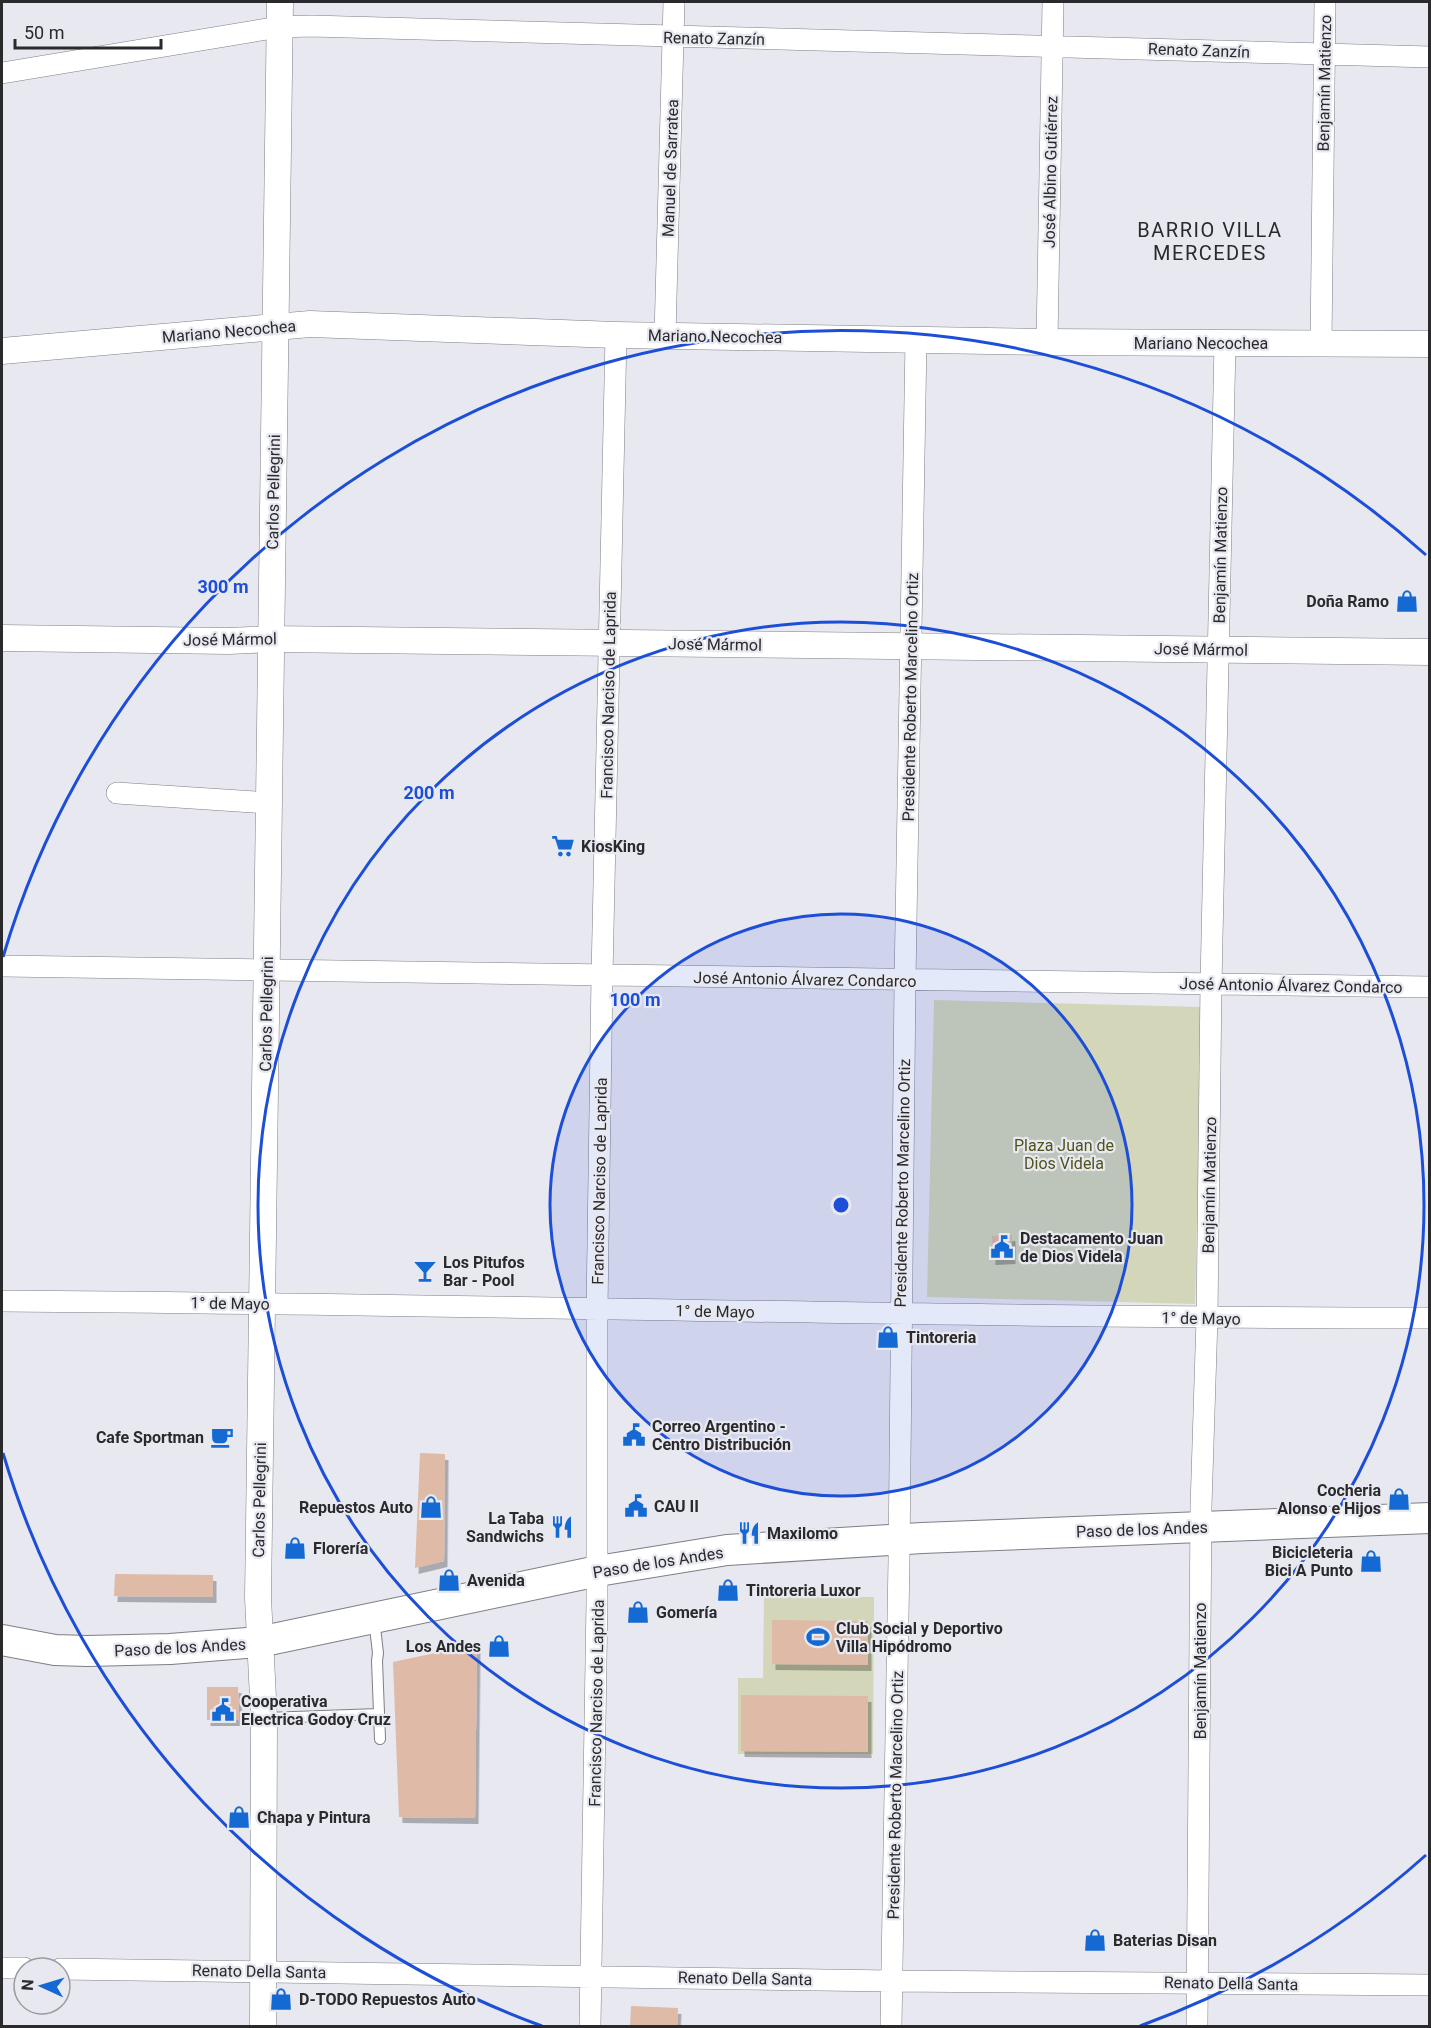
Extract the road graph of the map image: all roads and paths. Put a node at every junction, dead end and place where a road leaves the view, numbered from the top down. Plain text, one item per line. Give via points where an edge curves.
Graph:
1 (280, 2) edge
2 (674, 2) edge
3 (1053, 2) edge
4 (1325, 2) edge
5 (279, 27) junction
6 (673, 37) junction
7 (1052, 46) junction
8 (1324, 53) junction
9 (1430, 57) edge
10 (2, 73) edge
11 (274, 326) junction
12 (616, 335) junction
13 (665, 335) junction
14 (916, 340) junction
15 (1047, 342) junction
16 (1225, 344) junction
17 (1321, 344) junction
18 (1430, 344) edge
19 (2, 351) edge
20 (2, 638) edge
21 (271, 639) junction
22 (609, 642) junction
23 (911, 646) junction
24 (1217, 650) junction
25 (1430, 652) edge
26 (117, 793) dead end
27 (269, 803) junction
28 (2, 966) edge
29 (266, 972) junction
30 (602, 976) junction
31 (905, 981) junction
32 (1211, 984) junction
33 (1430, 987) edge
34 (2, 1301) edge
35 (262, 1303) junction
36 (597, 1310) junction
37 (900, 1313) junction
38 (1207, 1318) junction
39 (1430, 1318) edge
40 (1430, 1518) edge
41 (1201, 1527) junction
42 (899, 1539) junction
43 (598, 1570) junction
44 (374, 1619) junction
45 (2, 1640) edge
46 (259, 1642) junction
47 (379, 1714) junction
48 (264, 1718) junction
49 (380, 1739) dead end
50 (72, 1969) edge
51 (264, 1972) junction
52 (591, 1976) junction
53 (892, 1981) junction
54 (1198, 1983) junction
55 (1430, 1985) edge
56 (263, 2026) edge
57 (590, 2026) edge
58 (891, 2026) edge
59 (1197, 2026) edge

1 - 5 street, Carlos Pellegrini
2 - 6 street, Manuel de Sarratea
3 - 7 street, José Albino Gutiérrez
4 - 8 street, Benjamín Matienzo
5 - 6 street, Renato Zanzín
5 - 10 street, Renato Zanzín
5 - 11 street, Carlos Pellegrini
6 - 7 street, Renato Zanzín
6 - 13 street, Manuel de Sarratea
7 - 8 street, Renato Zanzín
7 - 15 street, José Albino Gutiérrez
8 - 9 street, Renato Zanzín
8 - 17 street, Benjamín Matienzo
11 - 12 street, Mariano Necochea
11 - 19 street, Mariano Necochea
11 - 21 street, Carlos Pellegrini
12 - 13 street, Mariano Necochea
12 - 22 street, Francisco Narciso de Laprida
13 - 14 street, Mariano Necochea
14 - 15 street, Mariano Necochea
14 - 23 street, Presidente Roberto Marcelino Ortiz
15 - 16 street, Mariano Necochea
16 - 17 street, Mariano Necochea
16 - 24 street, Benjamín Matienzo
17 - 18 street, Mariano Necochea
20 - 21 street, José Mármol
21 - 22 street, José Mármol
21 - 27 street, Carlos Pellegrini
22 - 23 street, José Mármol
22 - 30 street, Francisco Narciso de Laprida
23 - 24 street, José Mármol
23 - 31 street, Presidente Roberto Marcelino Ortiz
24 - 25 street, José Mármol
24 - 32 street, Benjamín Matienzo
26 - 27 street
27 - 29 street, Carlos Pellegrini
28 - 29 street, José Antonio Álvarez Condarco
29 - 30 street, José Antonio Álvarez Condarco
29 - 35 street, Carlos Pellegrini
30 - 31 street, José Antonio Álvarez Condarco
30 - 36 street, Francisco Narciso de Laprida
31 - 32 street, José Antonio Álvarez Condarco
31 - 37 street, Presidente Roberto Marcelino Ortiz
32 - 33 street, José Antonio Álvarez Condarco
32 - 38 street, Benjamín Matienzo
34 - 35 street, 1° de Mayo
35 - 36 street, 1° de Mayo
35 - 46 street, Carlos Pellegrini
36 - 37 street, 1° de Mayo
36 - 43 street, Francisco Narciso de Laprida
37 - 38 street, 1° de Mayo
37 - 42 street, Presidente Roberto Marcelino Ortiz
38 - 39 street, 1° de Mayo
38 - 41 street, Benjamín Matienzo
40 - 41 main road, Paso de los Andes
41 - 42 main road, Paso de los Andes
41 - 54 street, Benjamín Matienzo
42 - 43 main road, Paso de los Andes via 727,1550
42 - 53 street, Presidente Roberto Marcelino Ortiz
43 - 44 main road, Paso de los Andes
43 - 52 street, Francisco Narciso de Laprida
44 - 46 main road, Paso de los Andes
44 - 47 lane
45 - 46 main road, Paso de los Andes via 87,1652
46 - 48 street, Carlos Pellegrini
47 - 48 lane
47 - 49 lane
48 - 51 street, Carlos Pellegrini
50 - 51 street, Renato Della Santa
51 - 52 street, Renato Della Santa
51 - 56 street, Carlos Pellegrini
52 - 53 street, Renato Della Santa
52 - 57 street, Francisco Narciso de Laprida
53 - 54 street, Renato Della Santa
53 - 58 street, Presidente Roberto Marcelino Ortiz
54 - 55 street, Renato Della Santa
54 - 59 street, Benjamín Matienzo

